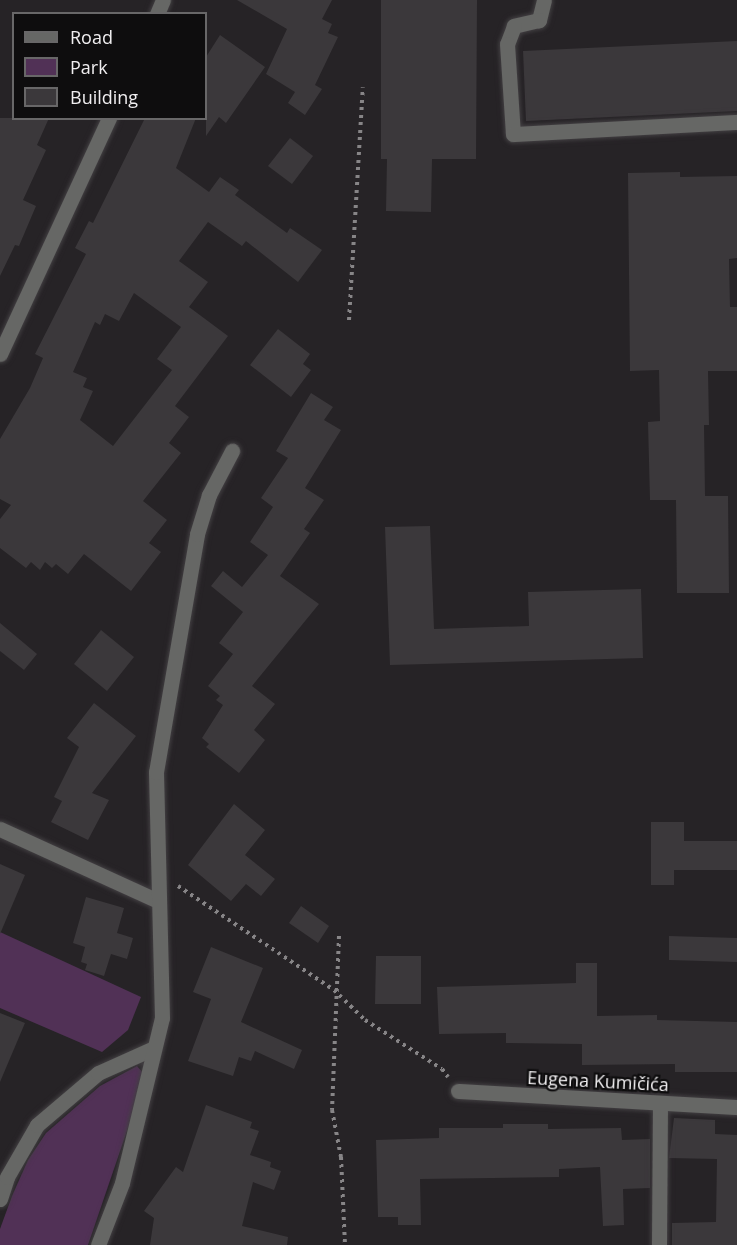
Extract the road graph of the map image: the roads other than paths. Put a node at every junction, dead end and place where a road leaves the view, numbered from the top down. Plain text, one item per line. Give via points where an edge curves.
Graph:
1 (544, 0) edge
2 (108, 120) edge
3 (737, 122) edge
4 (0, 354) edge
5 (232, 451) dead end
6 (0, 829) edge
7 (156, 900) junction
8 (154, 1048) junction
9 (458, 1091) road end
10 (660, 1104) junction
11 (737, 1107) edge
12 (0, 1199) edge
13 (98, 1245) edge
14 (659, 1245) edge

1 - 3 street via 539,20 514,26 507,44 513,134
2 - 4 street
5 - 7 street via 209,495 197,534 181,618 156,772
6 - 7 street
7 - 8 street via 162,1018
8 - 12 street via 98,1073 37,1125 8,1176
8 - 13 street via 122,1183
9 - 10 street, Eugena Kumičića
10 - 11 street, Eugena Kumičića
10 - 14 street

